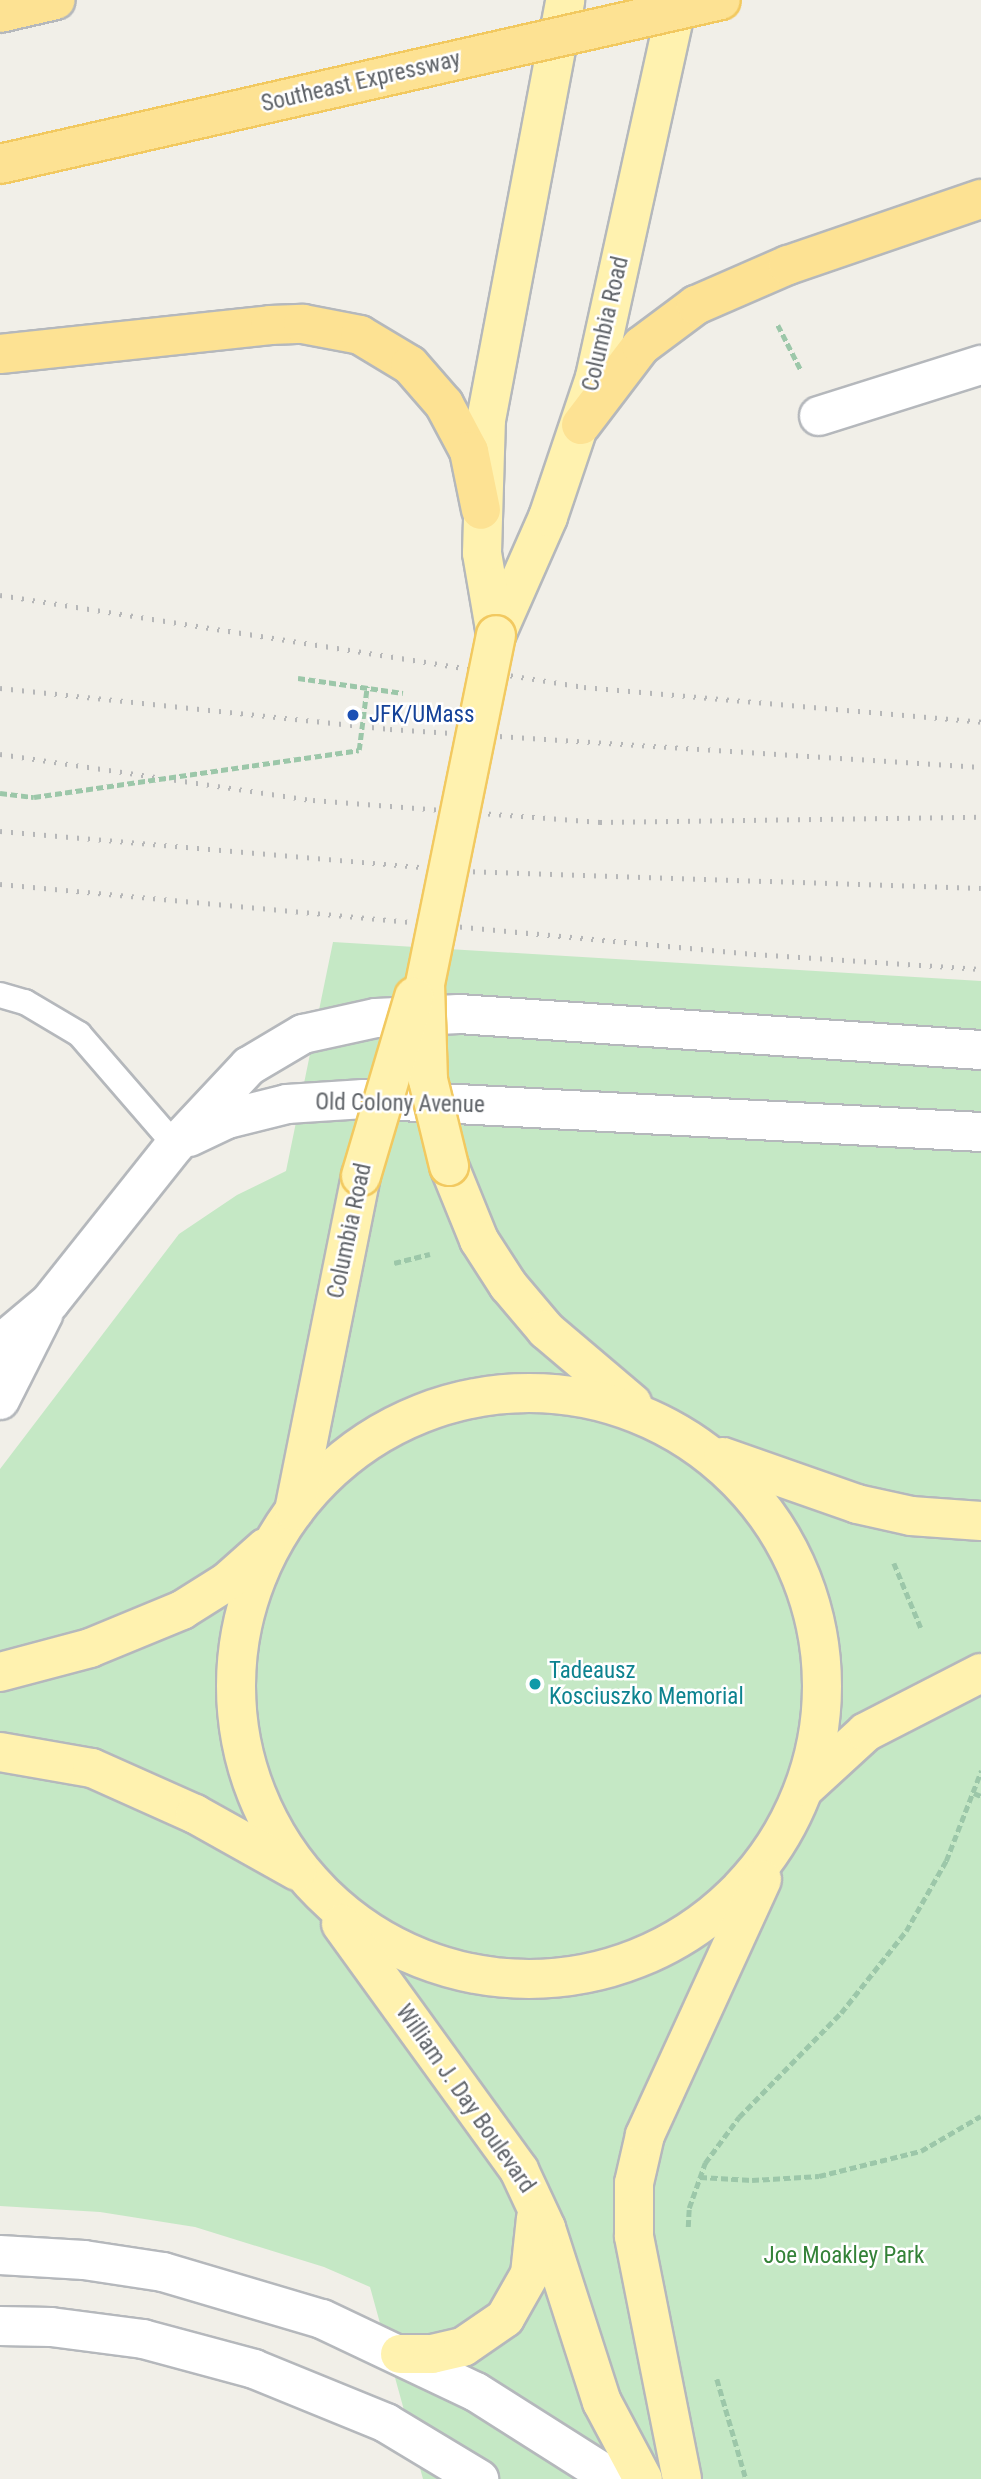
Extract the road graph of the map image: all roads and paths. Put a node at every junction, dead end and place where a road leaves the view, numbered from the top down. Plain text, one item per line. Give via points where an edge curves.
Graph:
1 (56, 0) edge
2 (565, 0) edge
3 (678, 0) edge
4 (721, 0) edge
5 (0, 13) edge
6 (0, 164) edge
7 (981, 199) edge
8 (773, 316) dead end
9 (0, 354) edge
10 (981, 366) edge
11 (803, 374) dead end
12 (819, 416) dead end
13 (581, 425) junction
14 (481, 510) junction
15 (496, 635) junction
16 (298, 678) dead end
17 (367, 687) junction
18 (403, 693) dead end
19 (0, 793) edge
20 (430, 956) junction
21 (0, 995) edge
22 (981, 1050) edge
23 (981, 1132) edge
24 (175, 1145) junction
25 (441, 1251) dead end
26 (382, 1266) dead end
27 (50, 1302) junction
28 (0, 1344) edge
29 (0, 1400) edge
30 (662, 1424) junction
31 (707, 1450) junction
32 (287, 1521) junction
33 (981, 1521) edge
34 (891, 1555) dead end
35 (921, 1628) dead end
36 (0, 1671) edge
37 (981, 1673) edge
38 (0, 1752) edge
39 (981, 1771) edge
40 (802, 1792) junction
41 (974, 1793) junction
42 (981, 1796) edge
43 (781, 1838) junction
44 (310, 1883) junction
45 (981, 2116) edge
46 (700, 2177) junction
47 (533, 2195) junction
48 (687, 2232) dead end
49 (0, 2255) edge
50 (0, 2326) edge
51 (400, 2354) junction
52 (716, 2375) dead end
53 (479, 2479) edge
54 (613, 2479) edge
55 (643, 2479) edge
56 (682, 2479) edge
57 (746, 2479) edge

1 - 5 highway
2 - 14 main road, Columbia Road via 501,324 486,421
3 - 13 main road, Columbia Road
4 - 6 highway, Southeast Expressway, bridge
7 - 13 highway via 788,265 696,305 641,346
8 - 11 path
9 - 14 highway via 270,325 303,324 360,335 410,365 444,404 469,451
10 - 12 street
13 - 15 main road, Columbia Road via 548,517
14 - 15 main road, Columbia Road via 486,592
15 - 20 main road, Columbia Road, bridge
16 - 17 path
17 - 18 path
17 - 19 path, bridge via 359,750 34,797
20 - 30 main road, Columbia Road, bridge via 425,1055 449,1166 479,1240 525,1307 598,1377
20 - 32 main road, Columbia Road, bridge via 386,1081 361,1176
21 - 24 lane via 25,1002 79,1034
22 - 24 street via 516,1016 376,1018 303,1034 274,1048 249,1066
23 - 24 street, Old Colony Avenue via 351,1100 257,1111 227,1119
24 - 27 street
25 - 26 path
27 - 28 street
27 - 29 street
30 - 31 main road
30 - 32 main road via 598,1400 552,1393 461,1400 418,1414 359,1447
31 - 33 main road via 858,1504 911,1516
31 - 40 main road via 764,1509 792,1556 811,1606 823,1686 817,1740
32 - 36 main road via 247,1566 182,1610 90,1648
32 - 44 main road, William J. Day Boulevard via 245,1615 237,1705 257,1795
34 - 35 path
37 - 40 main road via 866,1732
38 - 44 main road via 92,1768 195,1814
39 - 41 path
40 - 43 main road
41 - 42 path
41 - 46 path via 946,1861 906,1931 841,2013 739,2117
43 - 44 main road via 736,1895 680,1938 617,1966 549,1980 480,1976 392,1947
43 - 56 main road via 651,2120 637,2166 634,2236
44 - 47 main road, William J. Day Boulevard
45 - 46 path via 921,2151 820,2176 764,2180
46 - 48 path via 689,2208
47 - 51 main road via 533,2258 515,2306 492,2330 463,2347 432,2354
47 - 55 main road, William J. Day Boulevard via 602,2402
49 - 51 street via 84,2260 215,2284 321,2319
50 - 53 street via 133,2337 254,2369 386,2423
51 - 54 street via 500,2405
52 - 57 path

